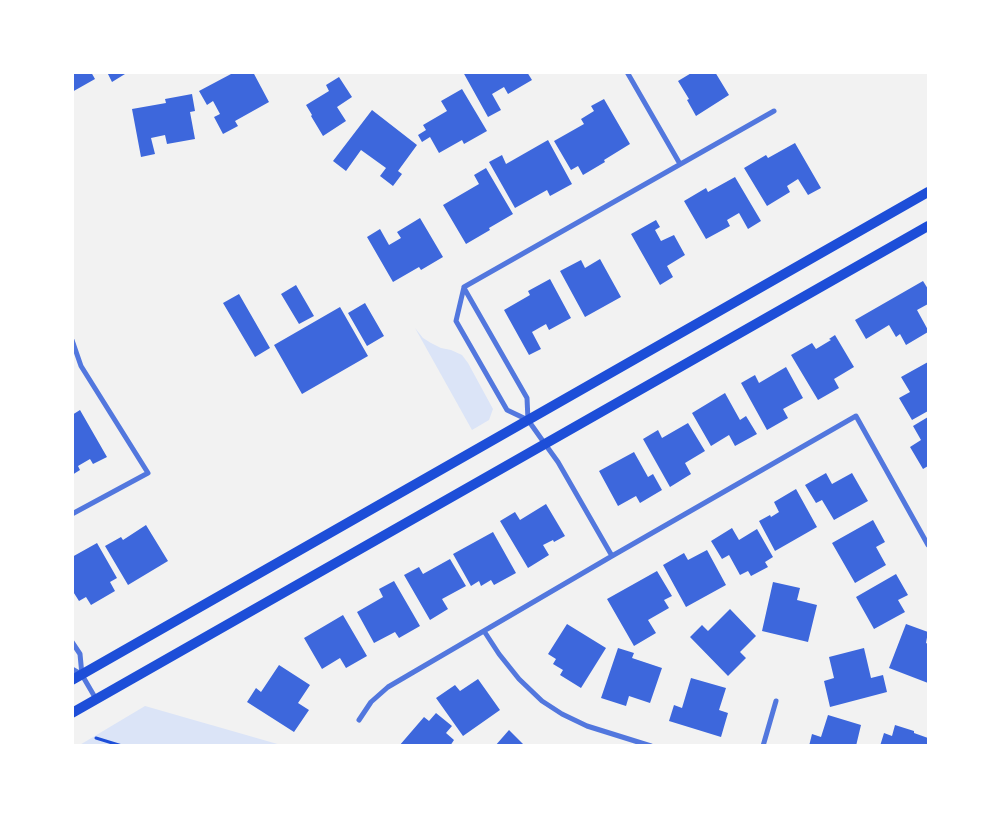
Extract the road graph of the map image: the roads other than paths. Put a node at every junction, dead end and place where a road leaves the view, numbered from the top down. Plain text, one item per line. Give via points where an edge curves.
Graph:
1 (627, 72) edge
2 (774, 111) dead end
3 (680, 164) junction
4 (928, 192) edge
5 (928, 226) edge
6 (464, 287) junction
7 (72, 340) edge
8 (528, 420) junction
9 (545, 444) junction
10 (72, 514) edge
11 (928, 546) edge
12 (612, 556) junction
13 (484, 631) junction
14 (72, 642) edge
15 (72, 669) edge
16 (77, 677) edge
17 (96, 699) junction
18 (776, 701) dead end
19 (72, 713) edge
20 (359, 720) dead end
21 (651, 746) edge
22 (763, 746) edge

1 - 3 street
2 - 3 street
3 - 6 street
4 - 8 main road
5 - 9 main road
6 - 8 street via 527,398
6 - 8 street via 456,321 507,410
7 - 10 street via 81,366 148,473
8 - 9 street
8 - 16 main road
9 - 12 street
9 - 17 main road
11 - 12 street via 856,416
12 - 13 street
13 - 20 street via 388,687 371,702
13 - 21 street via 498,654 542,701 587,726
14 - 16 street via 80,654
15 - 16 street
16 - 17 street
17 - 19 main road
18 - 22 street

